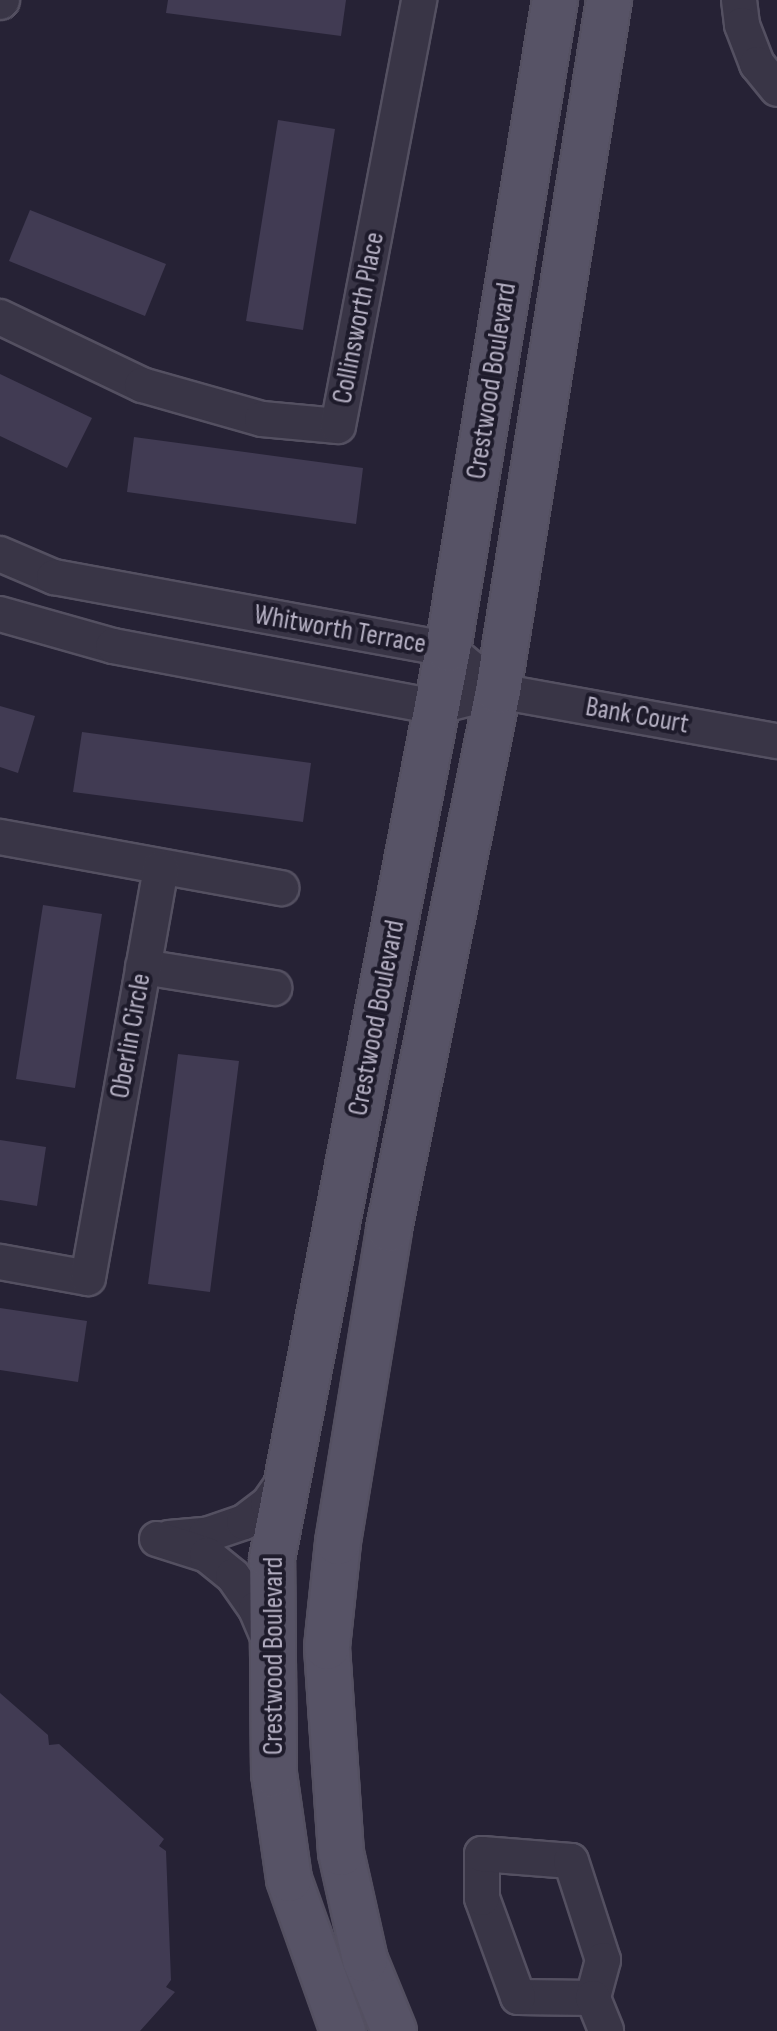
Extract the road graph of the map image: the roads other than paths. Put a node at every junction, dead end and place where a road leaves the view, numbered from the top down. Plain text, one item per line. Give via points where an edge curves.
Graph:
1 (419, 0) edge
2 (555, 0) edge
3 (609, 0) edge
4 (739, 0) edge
5 (777, 89) edge
6 (0, 317) edge
7 (0, 554) edge
8 (0, 614) edge
9 (448, 649) junction
10 (498, 691) junction
11 (435, 707) junction
12 (777, 741) edge
13 (0, 837) edge
14 (161, 867) junction
15 (281, 888) dead end
16 (143, 967) junction
17 (274, 988) dead end
18 (0, 1262) edge
19 (289, 1474) junction
20 (270, 1642) junction
21 (593, 1998) junction
22 (343, 2031) edge
23 (394, 2031) edge
24 (606, 2031) edge

1 - 6 street, Collinsworth Place via 338,426 262,419 142,385
2 - 9 main road, Crestwood Boulevard
3 - 10 main road, Crestwood Boulevard
4 - 5 street via 757,64
7 - 9 street, Whitworth Terrace via 54,577
8 - 11 street, Whitworth Terrace via 113,646
9 - 10 street, Whitworth Terrace
9 - 11 main road, Crestwood Boulevard
10 - 11 street, Whitworth Terrace
10 - 12 street, Bank Court
10 - 23 main road, Crestwood Boulevard via 389,1229 338,1542 327,1647 341,1853 365,1960
11 - 19 main road, Crestwood Boulevard
13 - 14 street
14 - 15 street
14 - 16 street, Oberlin Circle
16 - 17 street
16 - 18 street, Oberlin Circle via 88,1278
19 - 20 main road, Crestwood Boulevard via 272,1559
19 - 20 street via 268,1504 244,1522 206,1535 157,1539 207,1555 233,1576
20 - 22 main road, Crestwood Boulevard via 274,1774 289,1879
21 - 21 street via 603,1960 571,1861 482,1854 482,1898 518,1997
21 - 24 street

